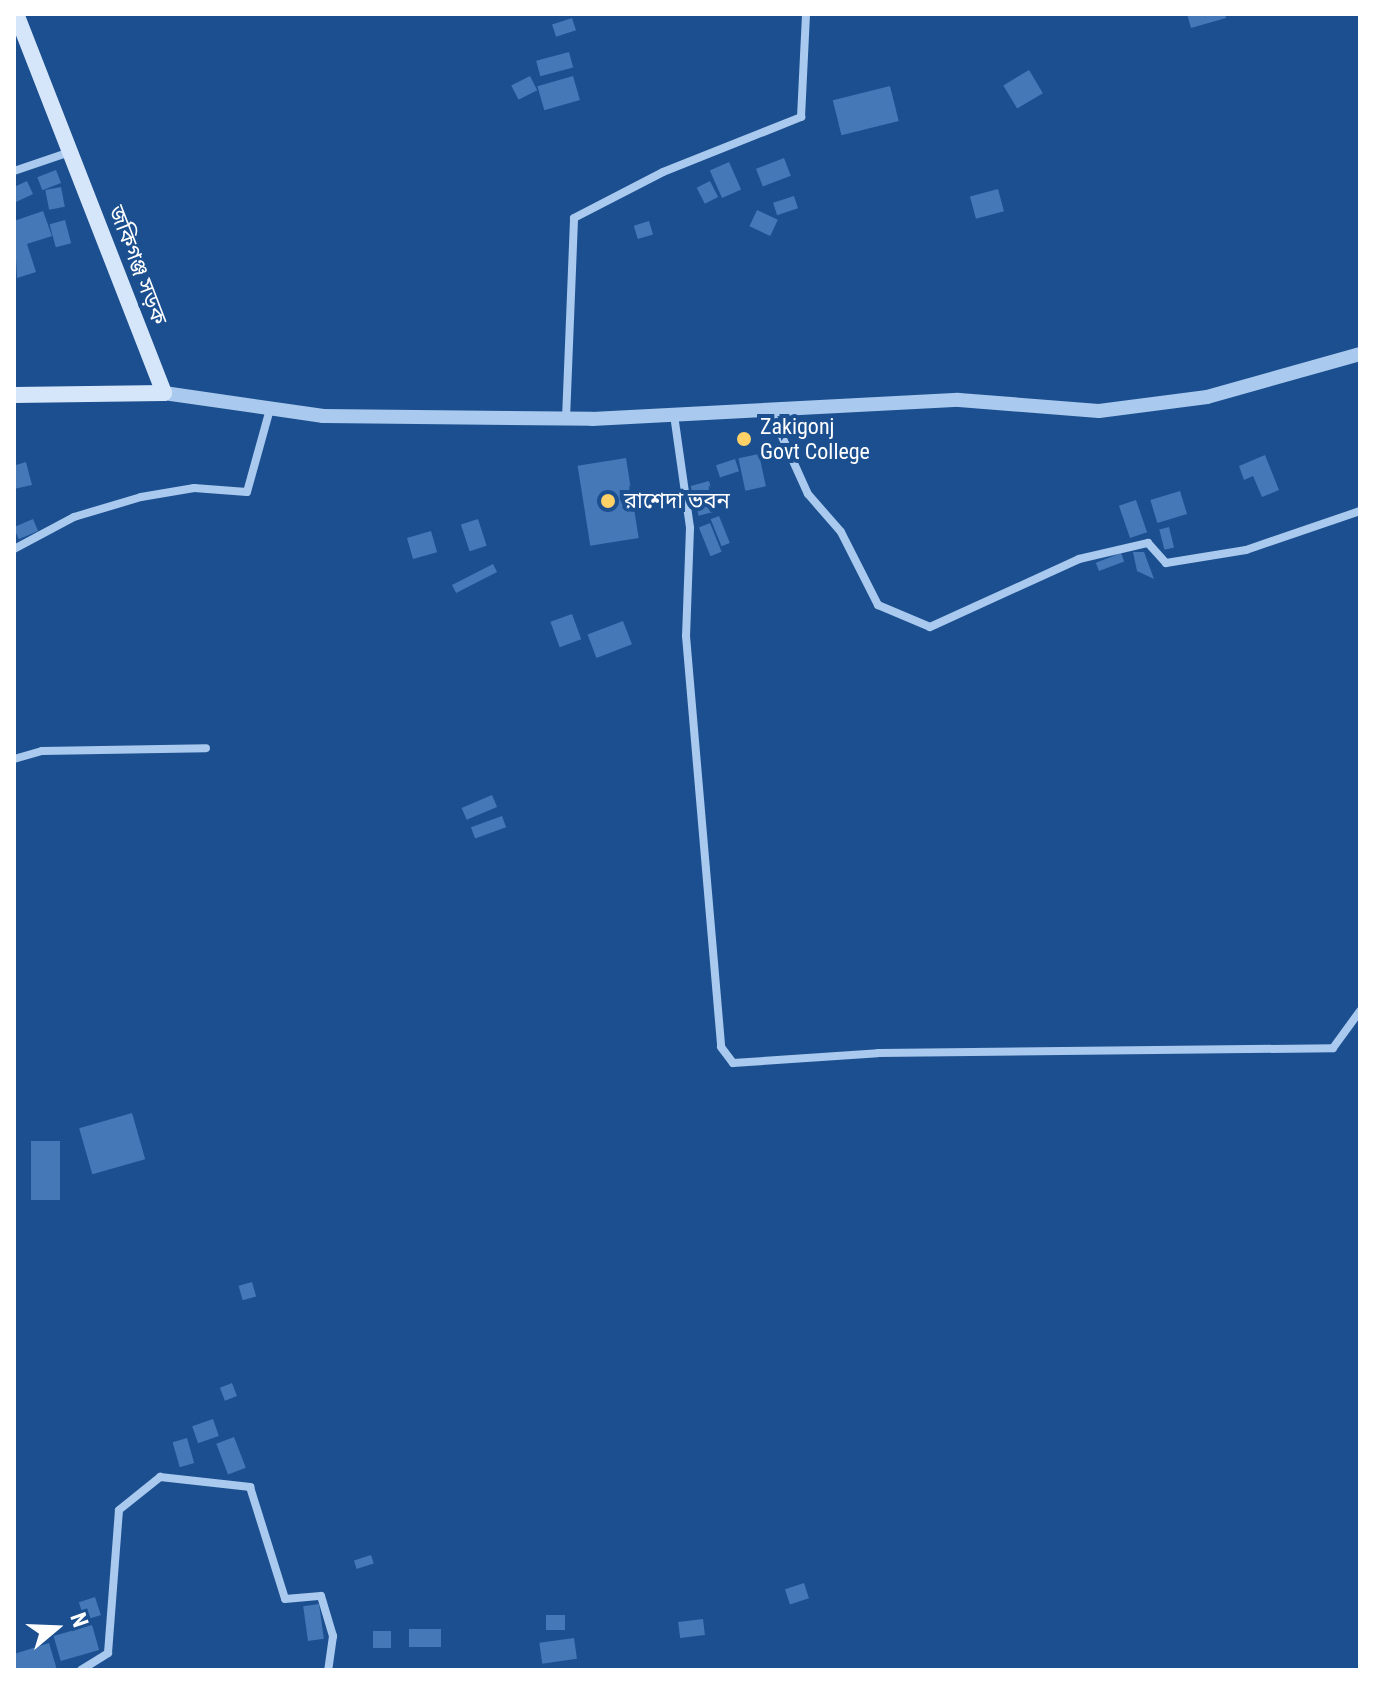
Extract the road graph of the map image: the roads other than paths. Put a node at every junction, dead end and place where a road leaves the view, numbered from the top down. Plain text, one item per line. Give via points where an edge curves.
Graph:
1 (16, 14) edge
2 (806, 14) edge
3 (70, 152) junction
4 (14, 171) edge
5 (1360, 354) edge
6 (164, 393) junction
7 (14, 395) edge
8 (270, 409) junction
9 (770, 410) junction
10 (674, 415) junction
11 (566, 419) junction
12 (1360, 511) edge
13 (14, 549) edge
14 (206, 748) dead end
15 (14, 759) edge
16 (1360, 1011) edge
17 (81, 1670) edge
18 (328, 1670) edge

1 - 3 main road, জকিগঞ্জ সড়ক
2 - 11 street via 801,117 663,172 574,218
3 - 4 street
3 - 6 main road, জকিগঞ্জ সড়ক
5 - 9 street via 1207,397 1099,411 959,400
6 - 7 main road
6 - 8 street
8 - 11 street via 323,416
8 - 13 street via 247,492 194,488 141,497 74,517
9 - 10 street
9 - 12 street via 808,494 841,532 878,605 930,627 1079,559 1148,543 1166,563 1246,550
10 - 11 street
10 - 16 street via 690,528 686,636 721,1047 733,1063 878,1053 1333,1048
14 - 15 street via 42,751
17 - 18 street via 108,1653 119,1510 160,1477 250,1487 285,1599 321,1596 333,1636

